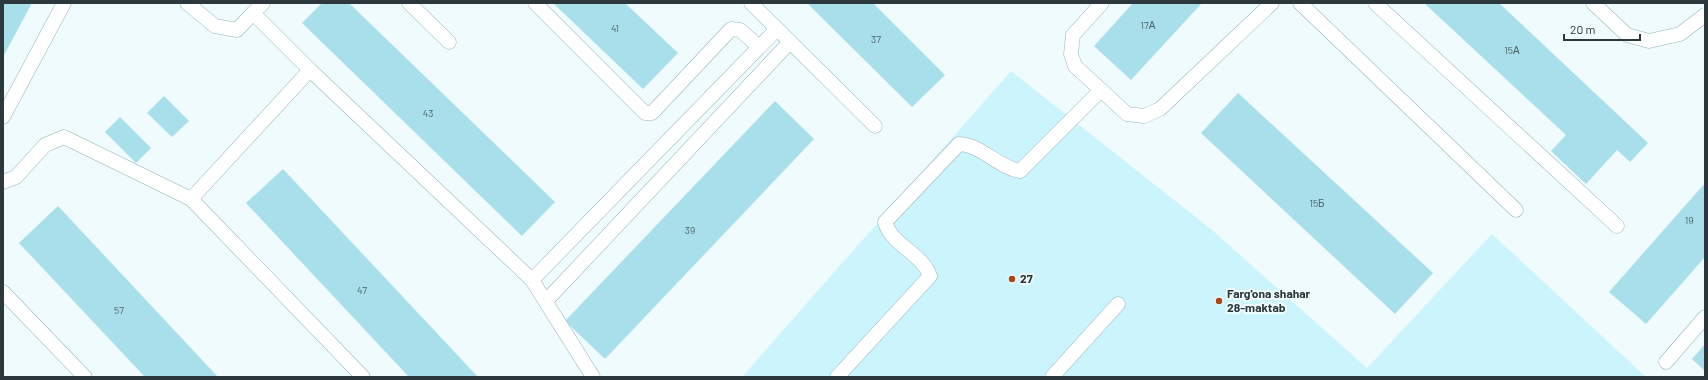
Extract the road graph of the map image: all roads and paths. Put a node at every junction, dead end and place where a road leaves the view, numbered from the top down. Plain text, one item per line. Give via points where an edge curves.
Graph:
1 (64, 3) edge
2 (187, 3) edge
3 (263, 3) edge
4 (409, 3) edge
5 (535, 3) edge
6 (751, 3) edge
7 (1102, 3) edge
8 (1272, 3) edge
9 (1300, 3) edge
10 (1375, 3) edge
11 (1593, 3) edge
12 (253, 13) junction
13 (1705, 15) edge
14 (777, 29) junction
15 (450, 42) dead end
16 (790, 42) junction
17 (759, 47) junction
18 (310, 70) junction
19 (1101, 90) junction
20 (3, 116) edge
21 (875, 126) dead end
22 (3, 182) edge
23 (192, 199) junction
24 (1516, 210) dead end
25 (1617, 226) dead end
26 (532, 280) junction
27 (3, 292) edge
28 (546, 301) junction
29 (1118, 304) dead end
30 (1705, 317) edge
31 (1666, 362) dead end
32 (85, 377) edge
33 (363, 377) edge
34 (593, 377) edge
35 (837, 377) edge
36 (1052, 377) edge

1 - 20 lane
2 - 12 lane via 215,26 237,30
3 - 12 lane
4 - 15 lane
5 - 17 lane via 645,113 652,113 731,29 740,30
6 - 14 lane
7 - 19 lane via 1073,35 1071,54 1075,66
8 - 19 lane via 1160,109 1144,116 1127,114
9 - 24 lane
10 - 25 lane
11 - 13 lane via 1627,35 1649,41 1680,34
12 - 18 lane
14 - 16 lane
14 - 17 lane
16 - 21 lane
16 - 28 lane
17 - 26 lane
18 - 23 lane
18 - 26 lane
19 - 35 lane via 1020,171 1010,169 970,145 959,144 885,222 887,230 926,267 930,276
22 - 23 lane via 16,177 45,145 64,137
23 - 33 lane
26 - 28 lane
27 - 32 lane
28 - 34 lane
29 - 36 lane
30 - 31 lane

